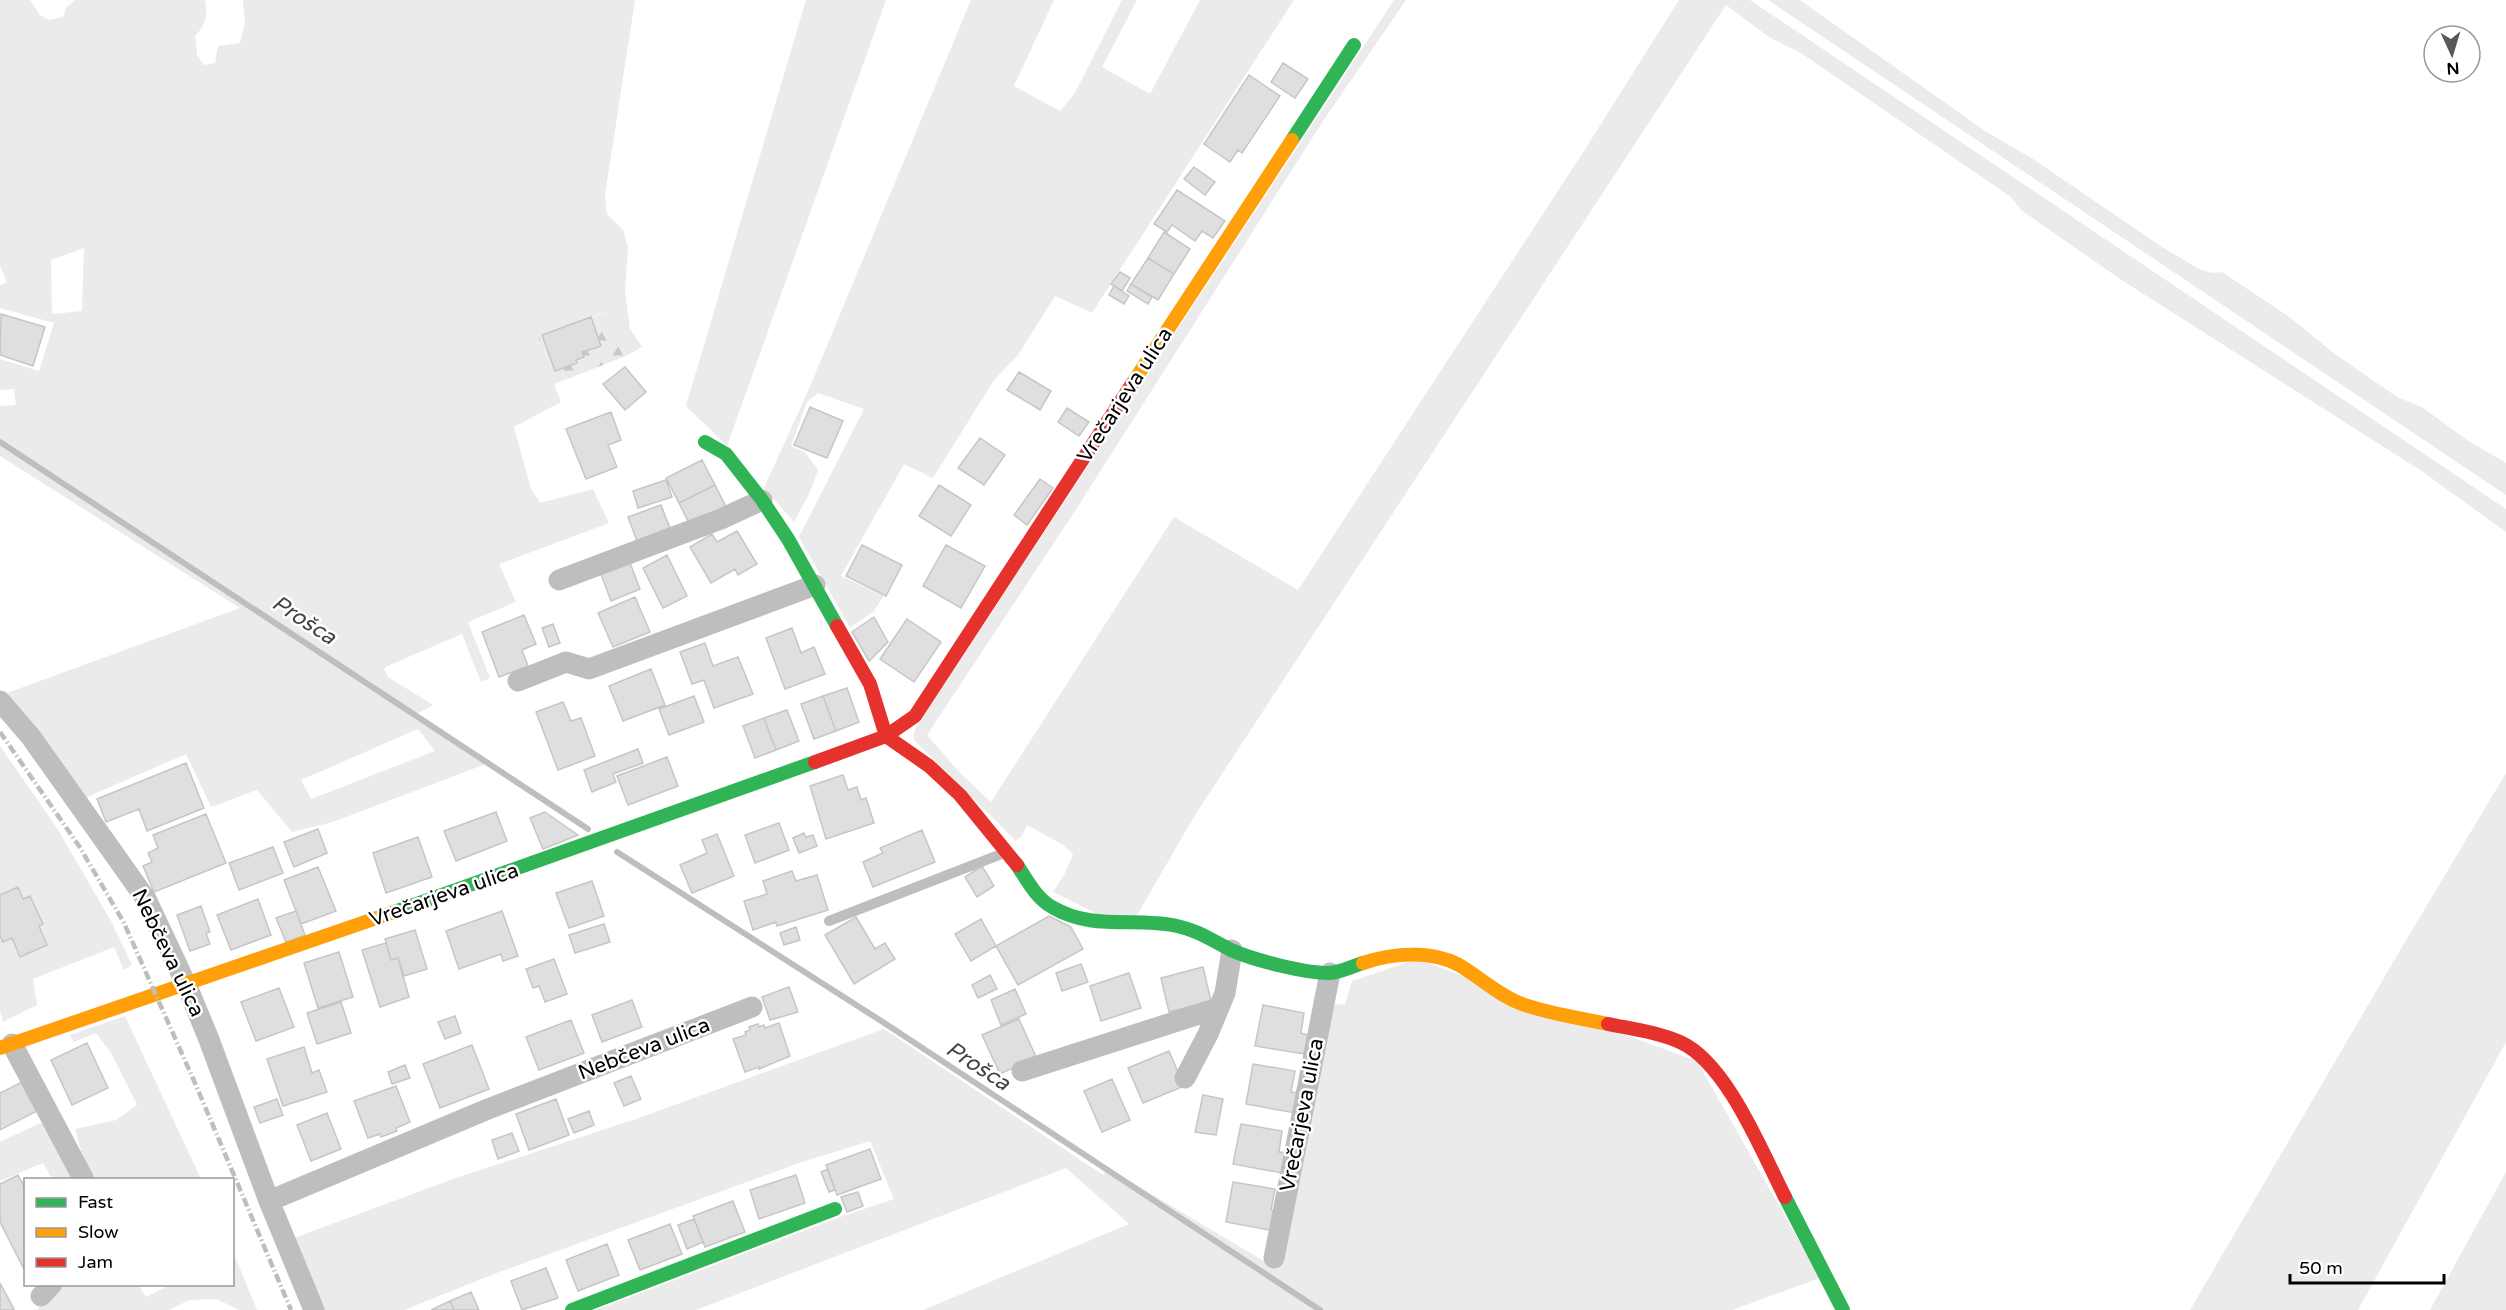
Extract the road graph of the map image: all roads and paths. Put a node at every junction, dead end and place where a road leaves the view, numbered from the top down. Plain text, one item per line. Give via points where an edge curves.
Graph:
1 (1354, 45) dead end
2 (705, 442) dead end
3 (762, 500) junction
4 (559, 580) dead end
5 (815, 585) junction
6 (518, 681) dead end
7 (0, 701) edge
8 (886, 736) junction
9 (1007, 851) junction
10 (829, 921) dead end
11 (1232, 950) junction
12 (1329, 973) junction
13 (186, 984) junction
14 (752, 1007) dead end
15 (1218, 1008) junction
16 (6, 1046) edge
17 (1022, 1071) dead end
18 (1185, 1077) dead end
19 (83, 1178) edge
20 (269, 1201) junction
21 (835, 1209) dead end
22 (1274, 1258) dead end
23 (314, 1310) edge
24 (572, 1310) edge
25 (1844, 1310) edge

1 - 8 street, Vrečarjeva ulica via 915,716
2 - 3 street via 726,454
3 - 4 street
3 - 5 street
5 - 6 street via 589,669 566,662
5 - 8 street via 870,684
7 - 13 street, Nebčeva ulica via 43,754 146,899
8 - 9 street via 929,766
8 - 13 street, Vrečarjeva ulica via 537,863
9 - 10 lane
9 - 11 street via 1039,897 1075,917 1114,924 1177,926
11 - 12 street via 1281,966
11 - 15 street via 1228,983
12 - 22 street, Vrečarjeva ulica
12 - 25 street via 1378,958 1429,955 1458,965 1496,992 1523,1004 1659,1034 1683,1043 1718,1072 1733,1095
13 - 16 street, Vrečarjeva ulica
13 - 20 street, Nebčeva ulica
14 - 20 street, Nebčeva ulica via 488,1109
15 - 17 street
15 - 18 street
16 - 19 street
20 - 23 street, Nebčeva ulica
21 - 24 street

